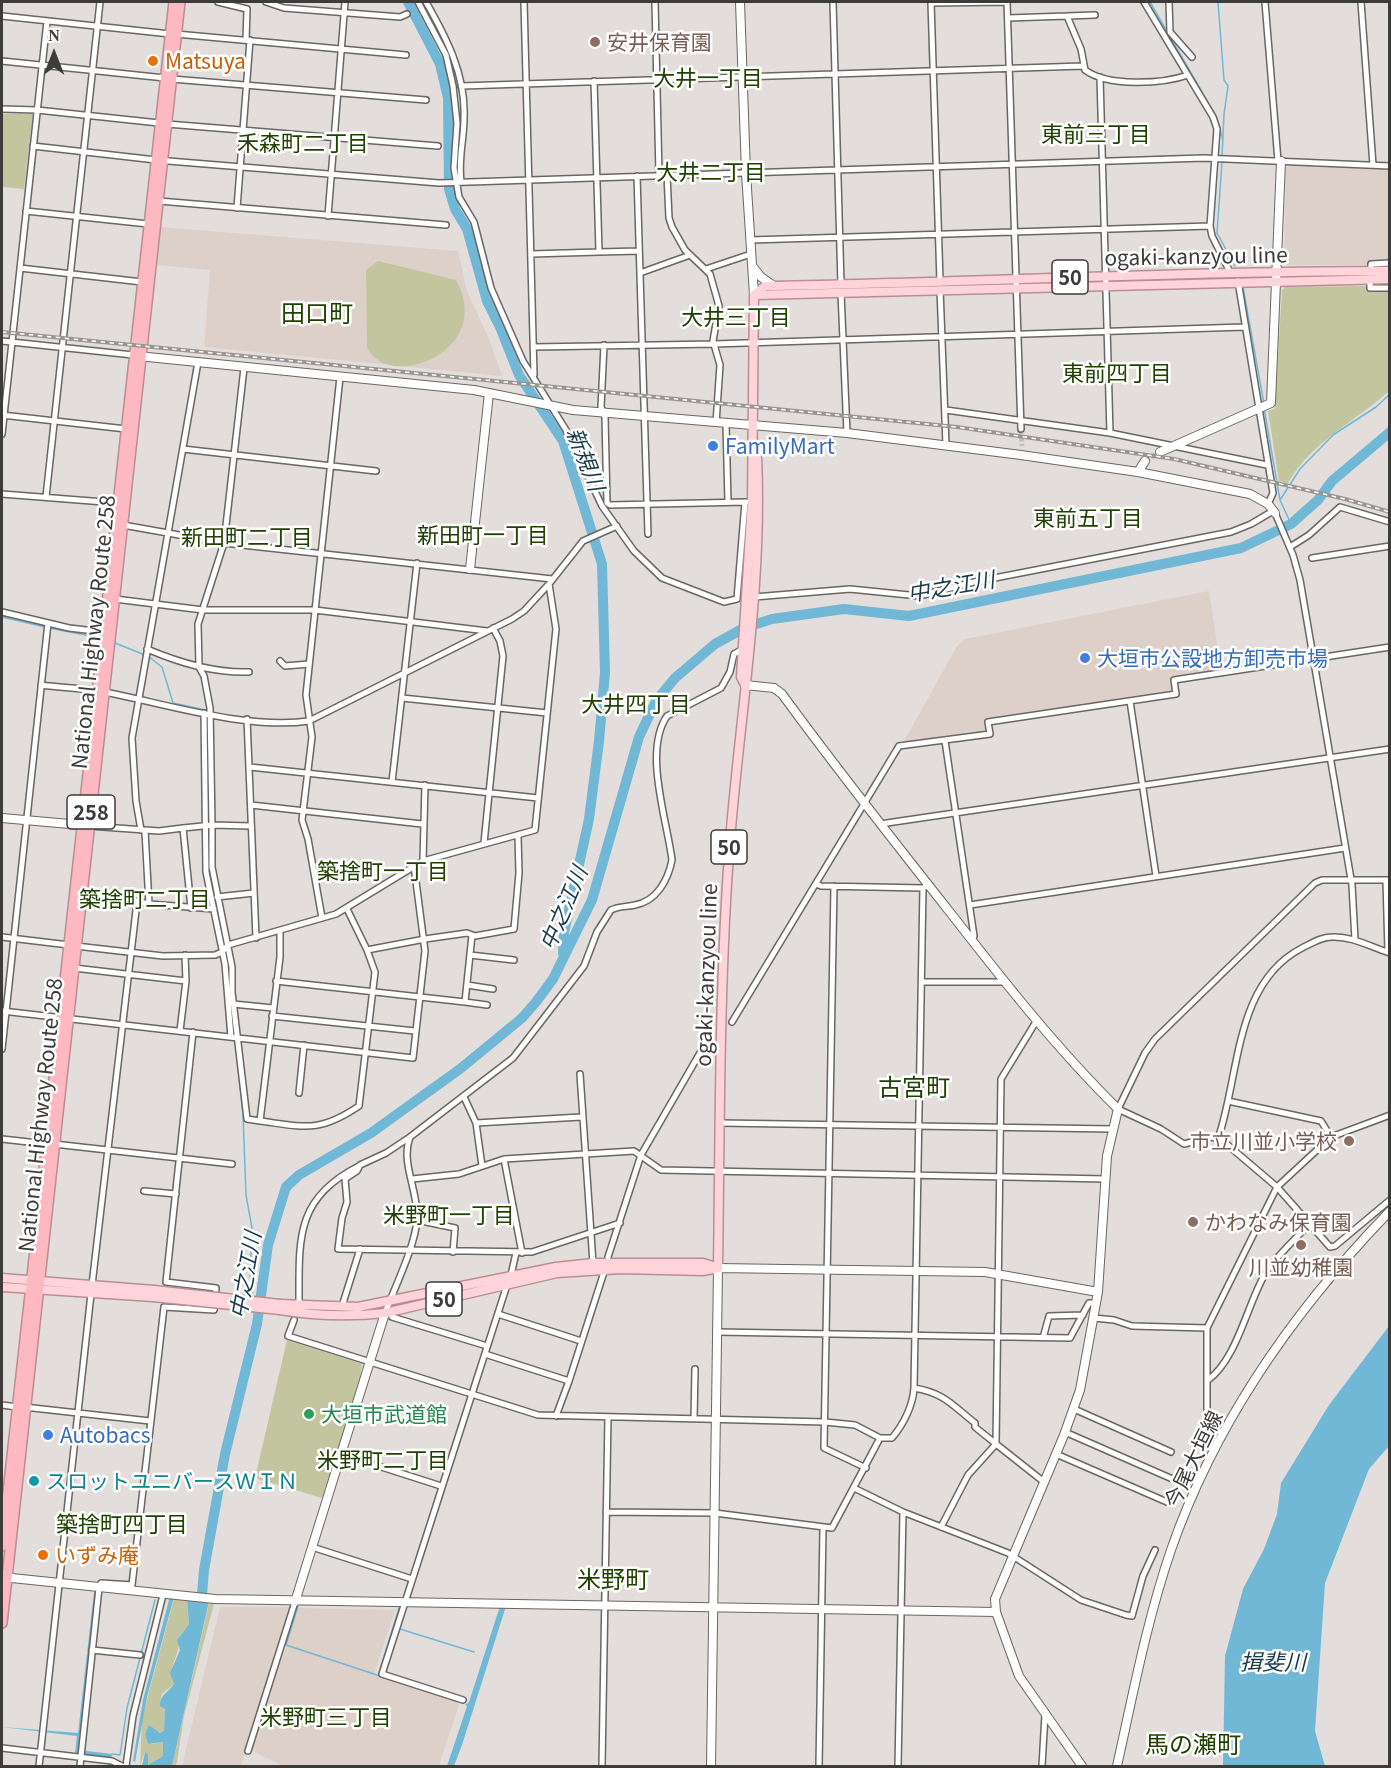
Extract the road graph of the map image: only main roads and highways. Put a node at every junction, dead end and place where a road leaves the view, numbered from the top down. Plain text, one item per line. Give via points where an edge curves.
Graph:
1 (174, 2) edge
2 (180, 2) edge
3 (173, 34) junction
4 (159, 160) junction
5 (1389, 271) edge
6 (1370, 275) junction
7 (1278, 276) junction
8 (1389, 279) edge
9 (1106, 280) junction
10 (940, 285) junction
11 (841, 288) junction
12 (754, 295) junction
13 (138, 356) junction
14 (753, 426) junction
15 (119, 524) junction
16 (752, 601) junction
17 (100, 692) junction
18 (85, 826) junction
19 (72, 946) junction
20 (64, 1017) junction
21 (607, 1264) junction
22 (2, 1278) edge
23 (509, 1279) junction
24 (35, 1285) junction
25 (2, 1287) edge
26 (280, 1307) junction
27 (21, 1407) junction
28 (2, 1545) edge
29 (4, 1577) edge
30 (2, 1623) edge

1 - 3 highway, National Highway Route 258 / 258
2 - 3 highway, National Highway Route 258 / 258
3 - 4 highway, National Highway Route 258 / 258
4 - 13 highway, National Highway Route 258 / 258 via 148,224
4 - 13 highway, National Highway Route 258 / 258 via 159,201
5 - 6 main road, ogaki-kanzyou line / 50
6 - 7 main road, ogaki-kanzyou line / 50
6 - 8 main road, ogaki-kanzyou line / 50
7 - 9 main road, ogaki-kanzyou line / 50 via 1238,281
7 - 9 main road, ogaki-kanzyou line / 50 via 1230,272
9 - 10 main road, ogaki-kanzyou line / 50 via 1017,278
9 - 10 main road, ogaki-kanzyou line / 50 via 1017,288
10 - 11 main road, ogaki-kanzyou line / 50
11 - 12 main road, ogaki-kanzyou line / 50
11 - 12 main road, ogaki-kanzyou line / 50 via 774,285 765,286
12 - 14 main road, ogaki-kanzyou line / 50
13 - 15 highway, National Highway Route 258 / 258
13 - 15 highway, National Highway Route 258 / 258 via 117,503
14 - 16 main road, ogaki-kanzyou line / 50 via 749,502
14 - 16 main road, ogaki-kanzyou line / 50 via 759,501
15 - 17 highway, National Highway Route 258 / 258 via 114,599
15 - 17 highway, National Highway Route 258 / 258 via 103,632
16 - 21 main road, ogaki-kanzyou line / 50 via 724,917 718,1268 703,1271
17 - 18 highway, National Highway Route 258 / 258
18 - 19 highway, National Highway Route 258 / 258
18 - 19 highway, National Highway Route 258 / 258 via 82,890
19 - 20 highway, National Highway Route 258 / 258
19 - 20 highway, National Highway Route 258 / 258 via 74,968
20 - 24 highway, National Highway Route 258 / 258
21 - 23 main road, 50
21 - 23 main road, 50 via 593,1263
22 - 24 main road, 50
23 - 26 main road, 50 via 358,1307
23 - 26 main road, 50 via 388,1315 315,1316
24 - 25 main road, 50
24 - 26 main road, 50, bridge
24 - 27 highway, National Highway Route 258 / 258
27 - 28 highway, National Highway Route 258 / 258
27 - 29 highway, National Highway Route 258 / 258
29 - 30 highway, National Highway Route 258 / 258

